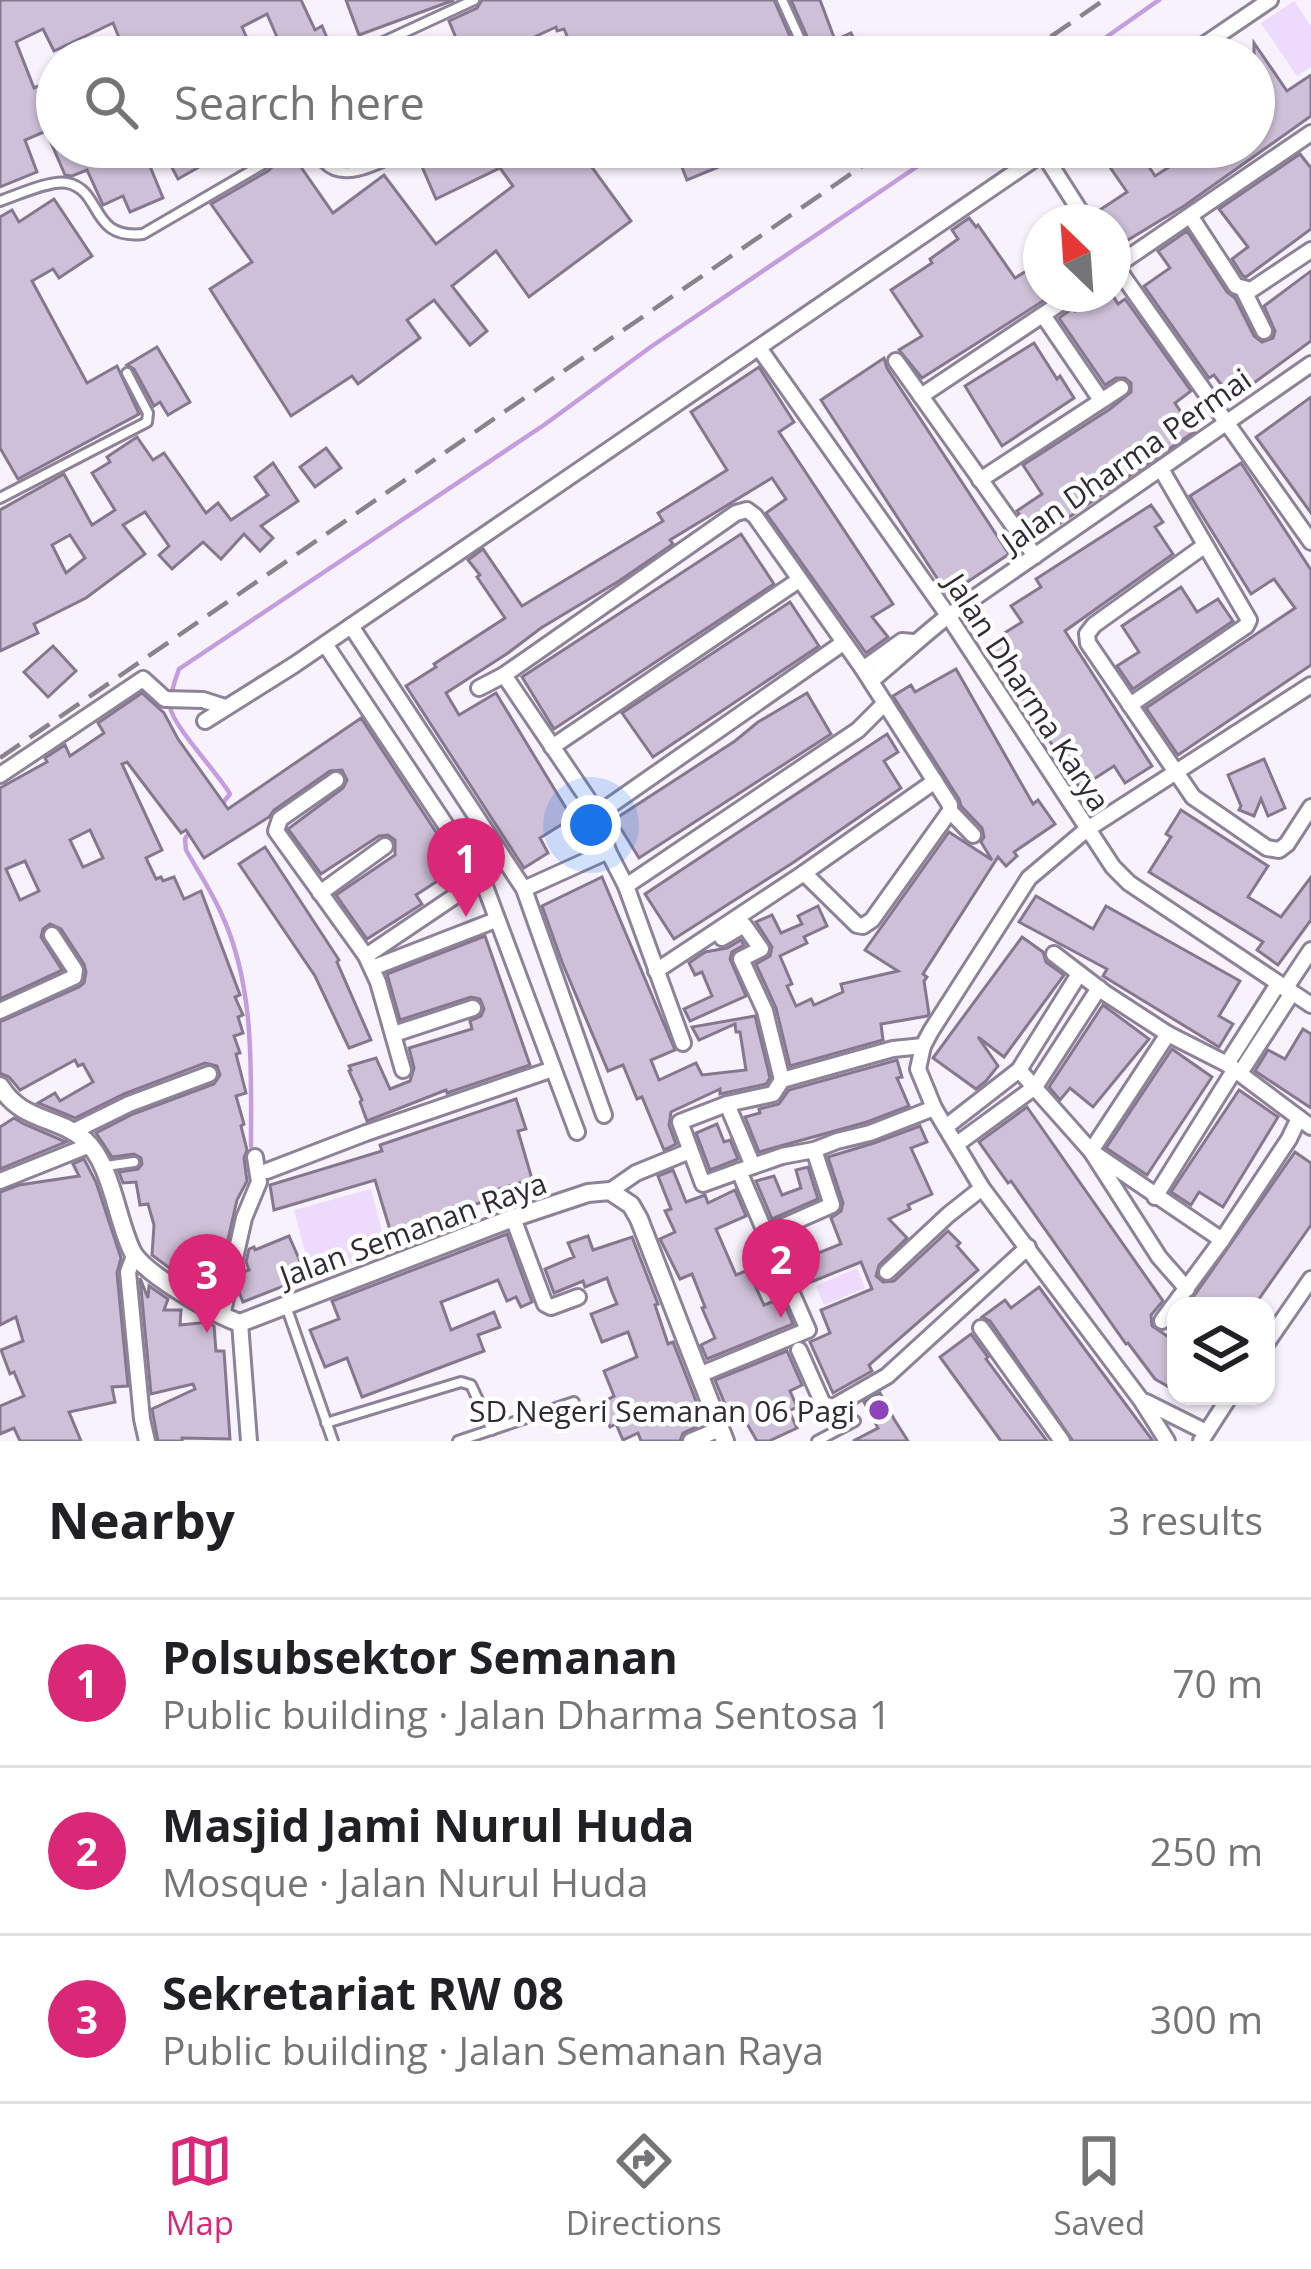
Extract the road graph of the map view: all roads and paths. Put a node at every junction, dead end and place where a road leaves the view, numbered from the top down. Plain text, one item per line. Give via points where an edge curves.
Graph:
1 (474, 0) edge
2 (782, 0) edge
3 (1270, 0) edge
4 (396, 36) edge
5 (798, 36) edge
6 (1217, 36) edge
7 (1311, 134) edge
8 (1275, 159) edge
9 (256, 168) edge
10 (328, 168) edge
11 (364, 168) edge
12 (1021, 168) edge
13 (1057, 168) edge
14 (1262, 168) edge
15 (0, 201) edge
16 (1077, 204) edge
17 (1191, 217) junction
18 (1311, 250) edge
19 (1131, 254) edge
20 (1131, 289) edge
21 (1243, 289) junction
22 (1047, 312) edge
23 (1043, 315) junction
24 (1264, 331) dead end
25 (759, 348) junction
26 (896, 361) dead end
27 (1311, 364) edge
28 (127, 374) dead end
29 (1121, 388) dead end
30 (920, 396) junction
31 (1101, 400) junction
32 (1227, 422) junction
33 (1161, 469) junction
34 (980, 480) junction
35 (0, 498) edge
36 (1311, 542) edge
37 (1204, 546) junction
38 (1035, 556) junction
39 (799, 580) junction
40 (948, 616) junction
41 (351, 626) junction
42 (843, 643) junction
43 (325, 644) junction
44 (504, 675) junction
45 (867, 675) junction
46 (479, 688) dead end
47 (1308, 692) edge
48 (885, 704) junction
49 (1130, 705) junction
50 (225, 707) junction
51 (206, 722) dead end
52 (552, 747) junction
53 (1176, 774) junction
54 (0, 775) edge
55 (335, 780) dead end
56 (935, 781) junction
57 (1311, 807) edge
58 (950, 811) junction
59 (598, 814) junction
60 (1086, 830) junction
61 (973, 835) dead end
62 (385, 846) dead end
63 (608, 850) junction
64 (804, 873) junction
65 (483, 881) junction
66 (626, 886) junction
67 (524, 890) junction
68 (320, 893) junction
69 (496, 920) junction
70 (714, 932) junction
71 (52, 934) dead end
72 (1311, 950) edge
73 (1054, 954) dead end
74 (368, 962) junction
75 (656, 971) junction
76 (1078, 974) junction
77 (1099, 988) junction
78 (1285, 989) junction
79 (1311, 1005) edge
80 (473, 1008) dead end
81 (0, 1011) edge
82 (394, 1034) junction
83 (1168, 1034) junction
84 (682, 1042) dead end
85 (923, 1046) junction
86 (1234, 1069) junction
87 (403, 1070) dead end
88 (553, 1070) junction
89 (1018, 1070) junction
90 (209, 1074) dead end
91 (782, 1080) junction
92 (0, 1086) edge
93 (1035, 1088) junction
94 (727, 1103) junction
95 (934, 1108) junction
96 (604, 1114) dead end
97 (1305, 1123) edge
98 (947, 1126) junction
99 (72, 1132) junction
100 (578, 1132) dead end
101 (957, 1144) junction
102 (90, 1145) junction
103 (814, 1150) junction
104 (690, 1151) junction
105 (1091, 1151) junction
106 (255, 1157) dead end
107 (134, 1162) dead end
108 (102, 1167) junction
109 (746, 1168) junction
110 (267, 1171) dead end
111 (0, 1181) edge
112 (982, 1188) junction
113 (610, 1191) junction
114 (1155, 1197) junction
115 (513, 1218) junction
116 (766, 1234) junction
117 (1222, 1240) junction
118 (1028, 1247) junction
119 (134, 1256) junction
120 (887, 1272) dead end
121 (1311, 1279) edge
122 (1187, 1289) junction
123 (578, 1297) dead end
124 (286, 1305) junction
125 (231, 1320) junction
126 (1162, 1321) dead end
127 (981, 1328) dead end
128 (1275, 1331) edge
129 (799, 1350) dead end
130 (698, 1375) junction
131 (1141, 1400) junction
132 (574, 1402) dead end
133 (1224, 1405) edge
134 (855, 1421) dead end
135 (326, 1423) junction
136 (493, 1430) junction
137 (723, 1435) edge
138 (1203, 1436) edge
139 (147, 1441) edge
140 (249, 1441) edge
141 (333, 1441) edge
142 (458, 1441) edge
143 (691, 1441) edge
144 (817, 1441) edge
145 (1062, 1441) edge
146 (1167, 1441) edge

1 - 4 lane
2 - 5 lane
3 - 6 street
7 - 8 street
9 - 15 lane via 143,234 113,232 70,183
10 - 11 lane
12 - 25 street
13 - 16 street
14 - 17 street
17 - 19 street
17 - 21 street
18 - 21 street
20 - 32 street
21 - 24 street
22 - 23 street
23 - 30 street
23 - 31 street
25 - 40 street, Jalan Dharma Karya
25 - 41 street
26 - 30 street
27 - 32 street, Jalan Dharma Permai
28 - 35 lane via 147,422
29 - 31 street
30 - 34 street
31 - 34 street
32 - 33 street, Jalan Dharma Permai
32 - 36 street
33 - 37 street
33 - 38 street, Jalan Dharma Permai
34 - 38 street
37 - 49 street via 1089,630 1088,643
37 - 49 street via 1249,622
38 - 40 street, Jalan Dharma Permai
39 - 42 street
39 - 44 street via 755,516 736,512
39 - 52 street
40 - 45 street, Jalan Dharma Permai via 913,642 902,641
40 - 60 street, Jalan Dharma Karya
41 - 43 street
41 - 67 street
42 - 45 street
42 - 59 street
43 - 50 street
43 - 65 street
44 - 46 street
44 - 52 street
45 - 48 street
47 - 53 street
48 - 56 street
48 - 66 street
49 - 53 street
50 - 51 street
50 - 54 street via 169,699 143,679
52 - 59 street
53 - 57 street via 1202,806 1268,848 1287,844
53 - 60 street
55 - 68 street via 276,825
56 - 58 street
56 - 64 street
58 - 61 street
58 - 64 street via 863,926
59 - 63 street
60 - 78 street, Jalan Dharma Karya via 1129,884
60 - 85 street via 1029,878
62 - 68 street
63 - 66 street
63 - 67 street
64 - 70 street
65 - 69 street
65 - 74 street
66 - 75 street
67 - 96 street
68 - 74 street
69 - 74 street
69 - 88 street
70 - 75 street
70 - 91 street via 721,938 744,925 760,949 741,958
71 - 81 street via 74,977
72 - 78 street
73 - 76 street
74 - 82 street
75 - 84 street
76 - 77 street
76 - 89 street
77 - 83 street
77 - 93 street
78 - 79 street, Jalan Dharma Karya
78 - 86 street
80 - 82 street
82 - 87 street
83 - 86 street
83 - 105 street
85 - 91 street
85 - 95 street via 919,1075
86 - 97 street
86 - 114 street
88 - 100 street
88 - 110 street
89 - 93 street
89 - 98 street
90 - 99 street
91 - 94 street via 773,1094
92 - 99 street via 19,1108
93 - 101 street
93 - 105 street
94 - 104 street via 680,1122
94 - 109 street
95 - 98 street
95 - 103 street
97 - 117 street
98 - 101 street
99 - 102 street
101 - 112 street
102 - 108 street
102 - 111 street
103 - 109 street
103 - 116 street via 832,1205
104 - 109 street via 704,1185
104 - 113 street
105 - 114 street
105 - 122 street
106 - 125 street via 259,1183 244,1218
107 - 108 lane
108 - 119 street
109 - 116 street
112 - 118 street
112 - 120 street
113 - 115 street, Jalan Semanan Raya
113 - 130 street via 639,1219
114 - 117 street
115 - 123 street via 545,1304
115 - 124 street, Jalan Semanan Raya
116 - 130 street via 808,1330
117 - 122 street
118 - 129 street via 887,1376 833,1407 824,1404
118 - 131 street
119 - 125 street
119 - 139 street via 128,1272
121 - 128 street
122 - 126 street
124 - 125 street, Jalan Semanan Raya
124 - 135 lane
125 - 140 street
127 - 145 street
130 - 137 street
131 - 138 street
131 - 146 street
132 - 136 lane
133 - 138 street
134 - 144 lane
135 - 136 lane via 461,1382 471,1385
135 - 141 lane
136 - 142 lane
137 - 143 street

